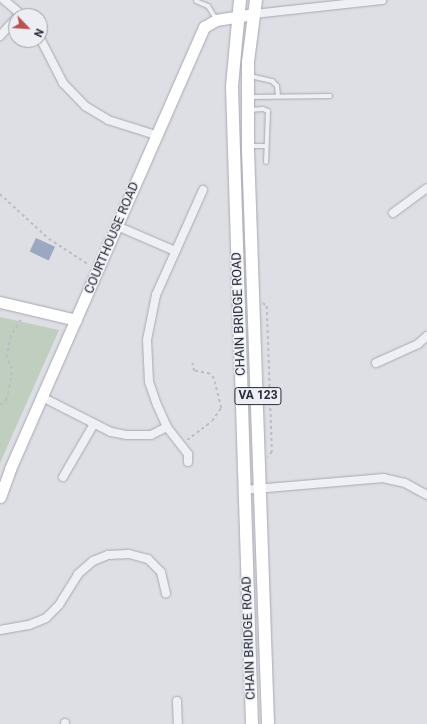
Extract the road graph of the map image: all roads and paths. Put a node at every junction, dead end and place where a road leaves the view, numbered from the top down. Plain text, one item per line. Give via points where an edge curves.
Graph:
1 (4, 0) edge
2 (240, 0) edge
3 (256, 0) edge
4 (382, 0) edge
5 (196, 1) dead end
6 (12, 8) edge
7 (254, 14) junction
8 (237, 16) junction
9 (216, 20) junction
10 (8, 28) edge
11 (0, 36) edge
12 (45, 48) edge
13 (248, 75) junction
14 (278, 96) junction
15 (330, 96) dead end
16 (248, 97) junction
17 (248, 110) junction
18 (156, 135) junction
19 (248, 146) junction
20 (266, 146) junction
21 (266, 162) dead end
22 (427, 188) edge
23 (203, 190) dead end
24 (0, 194) edge
25 (393, 213) dead end
26 (117, 226) junction
27 (175, 251) junction
28 (88, 264) dead end
29 (0, 302) edge
30 (262, 302) dead end
31 (22, 318) dead end
32 (76, 320) junction
33 (427, 336) edge
34 (376, 362) dead end
35 (192, 363) dead end
36 (42, 397) junction
37 (0, 405) edge
38 (94, 424) junction
39 (167, 427) junction
40 (187, 440) dead end
41 (267, 459) dead end
42 (188, 462) dead end
43 (63, 477) dead end
44 (261, 489) junction
45 (244, 490) junction
46 (427, 495) edge
47 (0, 497) edge
48 (166, 593) dead end
49 (0, 630) edge
50 (177, 701) dead end
51 (178, 724) edge
52 (252, 724) edge
53 (268, 724) edge

1 - 6 street
2 - 8 main road, CHAIN BRIDGE ROAD / VA 123
3 - 7 main road, CHAIN BRIDGE ROAD / VA 123
4 - 7 street
5 - 9 lane via 208,6
7 - 8 street
7 - 13 main road, CHAIN BRIDGE ROAD / VA 123
8 - 9 street
8 - 45 main road, CHAIN BRIDGE ROAD / VA 123 via 232,86
9 - 18 street, COURTHOUSE ROAD via 204,27
10 - 11 street
12 - 18 street via 63,83 85,106 108,120
13 - 14 lane via 272,81 277,86
13 - 16 main road, CHAIN BRIDGE ROAD / VA 123
14 - 15 lane
14 - 16 lane
16 - 17 main road, CHAIN BRIDGE ROAD / VA 123
17 - 19 main road, CHAIN BRIDGE ROAD / VA 123
17 - 20 lane via 263,108 268,111
18 - 26 street, COURTHOUSE ROAD
19 - 20 lane
19 - 44 main road, CHAIN BRIDGE ROAD / VA 123
20 - 21 lane
22 - 25 street
23 - 27 street
24 - 28 path via 49,239
26 - 27 street
26 - 32 street, COURTHOUSE ROAD
27 - 39 street via 156,295 147,340 149,382
29 - 32 street
30 - 41 path via 267,306 272,452
31 - 37 path via 10,338 6,357 12,369 6,400
32 - 36 street, COURTHOUSE ROAD
33 - 34 street via 418,344
35 - 40 path via 194,371 210,374 214,379 221,408 212,421
36 - 38 street
36 - 47 street, COURTHOUSE ROAD
38 - 39 street via 111,432 137,436 151,435
38 - 43 street
39 - 42 street via 188,454
44 - 45 street
44 - 46 street via 383,478 405,483
44 - 53 main road, CHAIN BRIDGE ROAD / VA 123
45 - 52 main road, CHAIN BRIDGE ROAD / VA 123
48 - 49 street via 161,572 148,560 129,554 108,555 93,561 78,574 59,605 46,618 29,625
50 - 51 street

